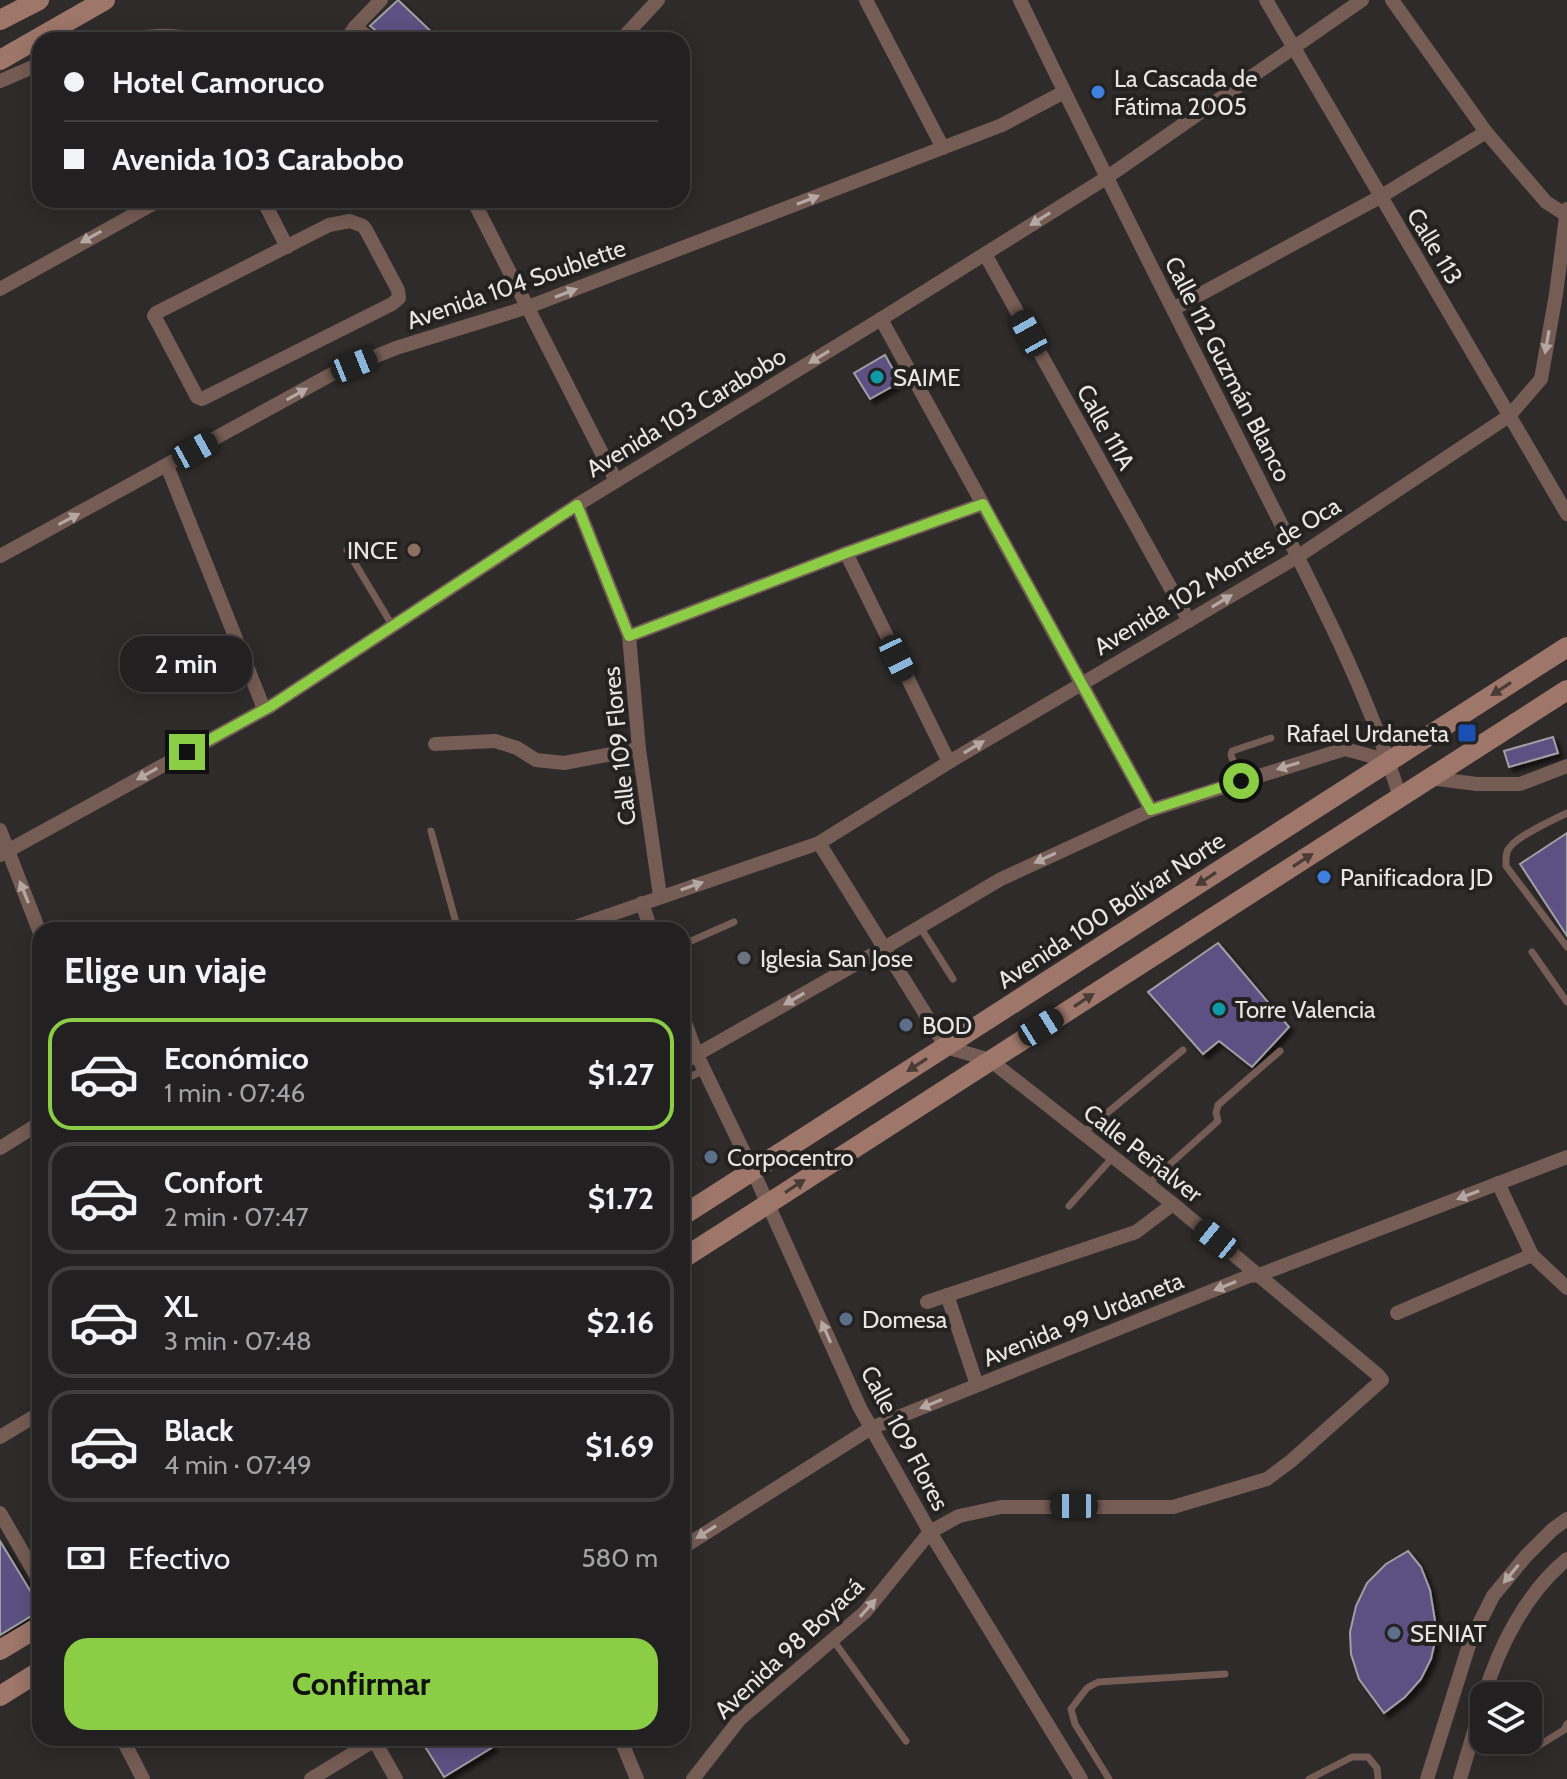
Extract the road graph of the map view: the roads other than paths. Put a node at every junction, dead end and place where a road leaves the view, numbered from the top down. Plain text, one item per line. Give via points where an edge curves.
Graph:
1 (39, 0) edge
2 (105, 0) edge
3 (381, 0) edge
4 (658, 0) edge
5 (866, 0) edge
6 (1020, 0) edge
7 (1266, 0) edge
8 (1362, 0) edge
9 (1392, 0) edge
10 (6, 14) edge
11 (355, 27) junction
12 (49, 32) edge
13 (352, 32) edge
14 (362, 32) edge
15 (628, 32) edge
16 (32, 42) edge
17 (1292, 47) junction
18 (0, 60) edge
19 (32, 67) edge
20 (0, 81) edge
21 (1064, 92) junction
22 (1486, 132) junction
23 (943, 148) junction
24 (1106, 178) junction
25 (1380, 197) junction
26 (145, 208) edge
27 (267, 208) edge
28 (477, 208) edge
29 (1566, 212) edge
30 (287, 247) junction
31 (985, 254) junction
32 (0, 289) edge
33 (528, 307) junction
34 (1173, 309) junction
35 (881, 319) junction
36 (1509, 416) junction
37 (167, 466) junction
38 (616, 481) junction
39 (983, 504) junction
40 (577, 505) junction
41 (1567, 514) edge
42 (347, 550) dead end
43 (846, 553) junction
44 (0, 556) edge
45 (1297, 557) junction
46 (1189, 621) junction
47 (392, 625) junction
48 (629, 636) junction
49 (1567, 647) edge
50 (1082, 684) junction
51 (1567, 690) edge
52 (264, 709) junction
53 (1271, 738) dead end
54 (435, 744) dead end
55 (639, 749) junction
56 (1389, 761) junction
57 (949, 762) junction
58 (1567, 766) edge
59 (1430, 778) junction
60 (1241, 781) junction
61 (1400, 798) junction
62 (1151, 810) junction
63 (1567, 813) edge
64 (0, 830) edge
65 (431, 831) dead end
66 (819, 843) junction
67 (4, 853) edge
68 (660, 896) junction
69 (642, 903) junction
70 (35, 922) edge
71 (456, 922) edge
72 (589, 922) edge
73 (648, 922) edge
74 (734, 922) dead end
75 (920, 927) junction
76 (690, 941) edge
77 (1567, 947) edge
78 (884, 948) junction
79 (1532, 952) dead end
80 (953, 979) dead end
81 (1567, 1002) edge
82 (690, 1036) edge
83 (946, 1047) junction
84 (1183, 1050) dead end
85 (1280, 1051) dead end
86 (697, 1055) junction
87 (690, 1059) edge
88 (990, 1060) junction
89 (704, 1070) junction
90 (690, 1077) edge
91 (32, 1128) edge
92 (1083, 1133) junction
93 (0, 1148) edge
94 (1113, 1157) junction
95 (1567, 1157) edge
96 (753, 1171) junction
97 (1498, 1183) junction
98 (1148, 1184) junction
99 (767, 1204) junction
100 (1173, 1204) junction
101 (1069, 1206) dead end
102 (690, 1211) edge
103 (690, 1254) edge
104 (1532, 1255) junction
105 (1259, 1275) junction
106 (1567, 1288) edge
107 (947, 1295) junction
108 (927, 1302) dead end
109 (1397, 1313) dead end
110 (1378, 1375) joint
111 (977, 1385) junction
112 (32, 1418) edge
113 (871, 1428) junction
114 (0, 1437) edge
115 (0, 1513) edge
116 (1567, 1519) edge
117 (930, 1532) junction
118 (690, 1543) edge
119 (1567, 1559) edge
120 (32, 1568) edge
121 (32, 1631) edge
122 (833, 1640) junction
123 (0, 1650) edge
124 (1225, 1674) dead end
125 (32, 1676) edge
126 (1488, 1682) edge
127 (0, 1696) edge
128 (1567, 1724) edge
129 (906, 1741) dead end
130 (1542, 1744) edge
131 (126, 1746) edge
132 (364, 1746) edge
133 (379, 1746) edge
134 (623, 1746) edge
135 (1471, 1754) edge
136 (143, 1779) edge
137 (311, 1779) edge
138 (396, 1779) edge
139 (637, 1779) edge
140 (693, 1779) edge
141 (1081, 1779) edge
142 (1109, 1779) edge
143 (1309, 1779) edge
144 (1378, 1779) edge
145 (1427, 1779) edge
146 (1460, 1779) edge

1 - 10 main road
2 - 12 main road
3 - 11 street
4 - 15 street
5 - 23 street
6 - 21 street, Calle 112 Guzmán Blanco
7 - 17 street, Calle 113
8 - 17 street, Avenida 103 Carabobo
9 - 22 street
11 - 13 street
11 - 14 street
16 - 18 main road
17 - 24 street, Avenida 103 Carabobo
17 - 25 street, Calle 113
19 - 20 street
21 - 23 street, Avenida 104 Soublette
21 - 24 street, Calle 112 Guzmán Blanco
22 - 25 street
22 - 29 street via 1546,202
33 -> 23 street, Avenida 104 Soublette
24 -> 31 street, Avenida 103 Carabobo
24 - 34 street, Calle 112 Guzmán Blanco
25 - 34 street
25 - 36 street, Calle 113
26 -> 32 street
27 - 30 street
28 - 33 street
29 -> 36 street, Avenida 102 Montes de Oca via 1541,379
30 - 30 street via 154,316 197,397 399,298 358,223 329,225
31 - 35 street, Avenida 103 Carabobo
31 - 46 street, Calle 111A
37 -> 33 street, Avenida 104 Soublette via 332,374
33 - 38 street
34 - 45 street, Calle 112 Guzmán Blanco
35 -> 38 street, Avenida 103 Carabobo
35 - 39 street
36 - 41 street, Calle 113
36 - 45 street, Avenida 102 Montes de Oca
44 -> 37 street, Avenida 104 Soublette
37 - 52 street
38 - 40 street, Avenida 103 Carabobo
39 - 43 street
39 - 50 street
40 - 47 street, Avenida 103 Carabobo
40 - 48 street, Calle 109 Flores
42 - 47 lane
43 - 48 street
43 - 57 street
46 -> 45 street, Avenida 102 Montes de Oca
45 - 56 street, Calle 112 Guzmán Blanco
46 - 50 street, Avenida 102 Montes de Oca
47 - 52 street, Avenida 103 Carabobo
48 - 55 street, Calle 109 Flores
49 -> 56 main road, Avenida 100 Bolívar Norte
57 -> 50 street, Avenida 102 Montes de Oca
50 - 62 street
51 - 59 main road
52 -> 67 street, Avenida 103 Carabobo
53 - 60 lane via 1232,751
54 - 55 street via 495,741 536,760 564,763
55 - 68 street, Calle 109 Flores
56 -> 60 street via 1345,749
56 - 61 street, Calle 112 Guzmán Blanco
56 -> 83 main road, Avenida 100 Bolívar Norte
57 - 66 street, Avenida 102 Montes de Oca
58 - 59 street via 1520,784
59 - 61 main road
60 - 62 street
88 -> 61 main road
62 -> 75 street via 1001,879
63 - 77 lane via 1519,839 1505,856 1506,866
64 - 67 street
65 - 71 lane
68 -> 66 street, Avenida 102 Montes de Oca
66 - 78 street
70 -> 67 street
68 - 69 street, Avenida 102 Montes de Oca
69 - 72 street, Avenida 102 Montes de Oca
69 - 73 street
74 - 76 lane
75 - 78 street
75 - 80 lane
78 - 83 street
78 -> 86 street
79 - 81 lane
82 - 86 street, Calle 109 Flores
83 - 88 street
83 -> 96 main road, Avenida 100 Bolívar Norte
84 - 92 lane
85 - 98 lane via 1218,1105 1218,1121
86 - 87 street
86 - 89 street, Calle 109 Flores
88 - 92 street, Calle Peñalver
99 -> 88 main road
89 - 90 lane
89 - 96 street, Calle 109 Flores
91 - 93 street
92 - 94 street, Calle Peñalver
94 - 98 street, Calle Peñalver
94 - 101 lane
95 - 97 street, Avenida 99 Urdaneta
96 - 99 street, Calle 109 Flores
96 - 102 main road, Avenida 100 Bolívar Norte
97 - 104 street
97 -> 105 street, Avenida 99 Urdaneta
98 - 100 street, Calle Peñalver
99 - 103 main road
113 -> 99 street, Calle 109 Flores
100 - 105 street, Calle Peñalver
100 - 107 street via 1136,1232
104 - 106 street
104 - 109 street
105 - 110 street, Calle Peñalver
105 -> 111 street, Avenida 99 Urdaneta
107 - 108 street
107 - 111 street
110 - 117 street, Avenida 98 Boyacá via 1381,1382 1267,1479 1173,1507 1001,1507 959,1516
111 -> 113 street, Avenida 99 Urdaneta
112 - 114 street
113 - 117 street, Calle 109 Flores
113 -> 118 street, Avenida 99 Urdaneta
115 - 120 street
116 -> 145 street via 1493,1596 1470,1642
122 -> 117 street, Avenida 98 Boyacá via 865,1612
117 - 141 street, Calle 109 Flores
119 - 126 street via 1513,1625
121 - 123 main road
122 - 129 lane
122 - 140 street, Avenida 98 Boyacá via 740,1719
124 - 142 lane via 1098,1682 1087,1688 1071,1709
125 - 127 main road
128 - 130 lane
131 - 136 street
132 - 137 street
133 - 138 street
134 - 139 street
135 - 146 street
143 - 144 lane via 1352,1757 1368,1757

